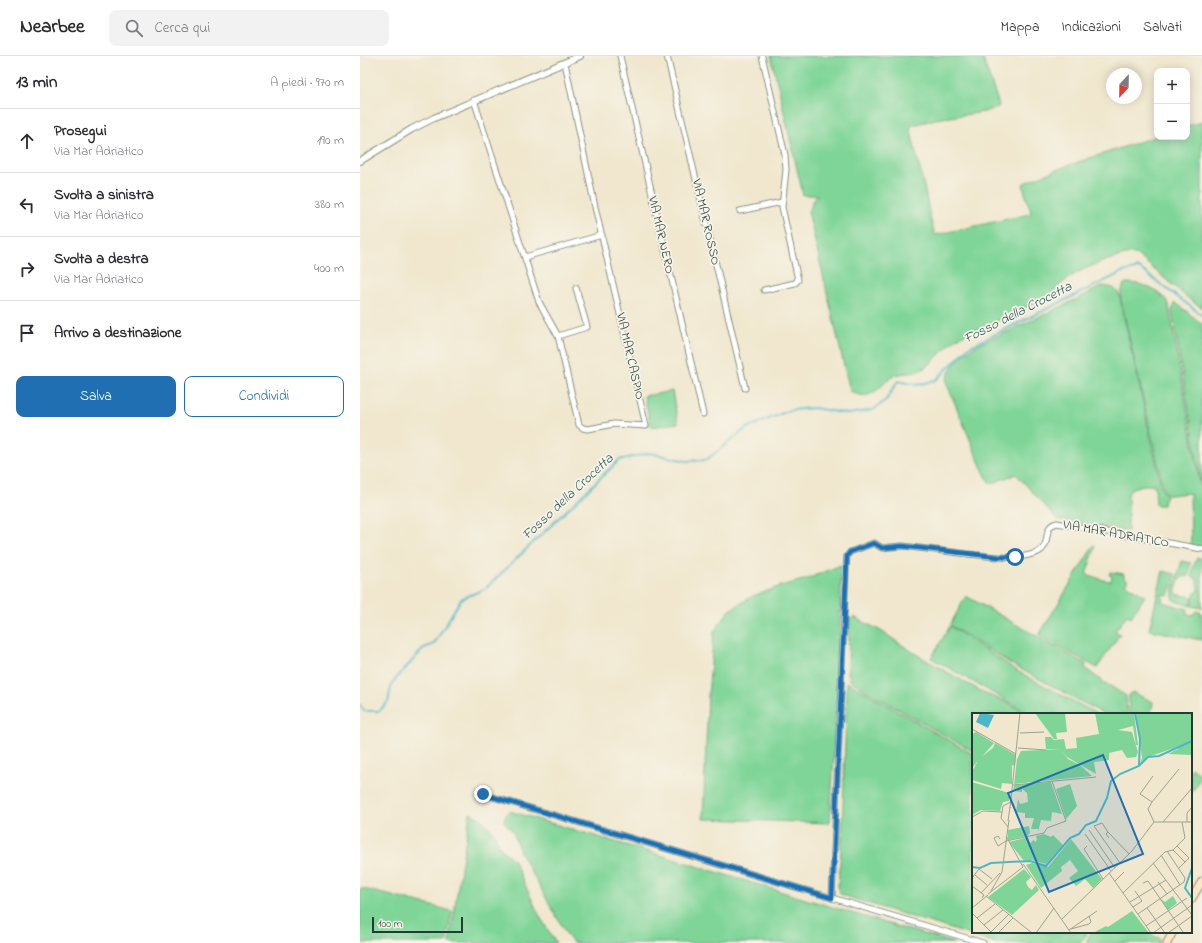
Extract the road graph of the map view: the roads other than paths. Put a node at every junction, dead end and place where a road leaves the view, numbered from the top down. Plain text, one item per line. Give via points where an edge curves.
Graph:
1 (580, 56) edge
2 (620, 56) edge
3 (667, 56) edge
4 (762, 56) edge
5 (565, 63) junction
6 (474, 100) junction
7 (360, 161) edge
8 (782, 202) junction
9 (740, 212) dead end
10 (602, 235) junction
11 (525, 257) junction
12 (576, 288) dead end
13 (764, 290) dead end
14 (558, 336) junction
15 (745, 388) dead end
16 (703, 414) dead end
17 (1202, 549) edge
18 (483, 794) dead end
19 (1202, 881) edge
20 (832, 898) junction
21 (1192, 898) edge
22 (1172, 933) edge
23 (983, 943) edge
24 (1167, 943) edge

1 - 5 street
2 - 16 street, VIA MAR NERO
3 - 15 street, VIA MAR ROSSO
4 - 8 street via 785,155
5 - 6 street
5 - 10 street, VIA MAR CASPIO
6 - 7 street via 428,120
6 - 11 street
8 - 9 street
8 - 13 street via 798,280 796,283
10 - 11 street
10 - 14 street, VIA MAR CASPIO via 646,426 619,424 586,429 580,426
11 - 14 street via 539,302
12 - 14 street via 586,327
17 - 20 street, VIA MAR ADRIATICO via 1057,523 1049,527 1043,549 1018,557 899,546 882,548 874,543 850,552 847,556 846,569
18 - 20 street
19 - 21 main road
20 - 23 street
22 - 24 main road

